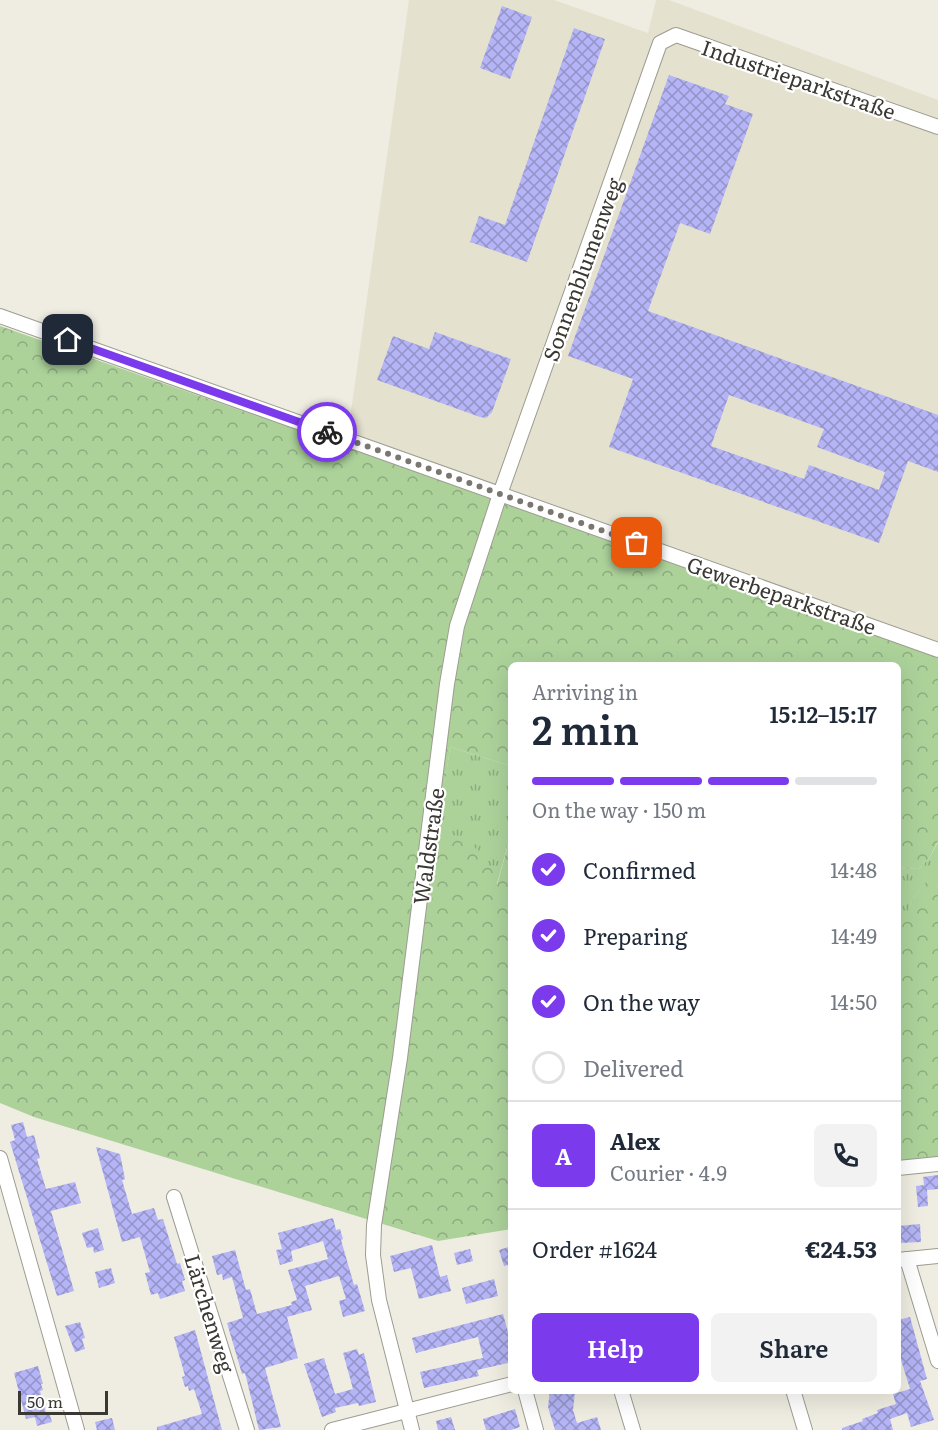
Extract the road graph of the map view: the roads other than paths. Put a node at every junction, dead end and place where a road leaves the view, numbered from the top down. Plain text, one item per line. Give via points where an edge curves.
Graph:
1 (660, 43) joint
2 (938, 127) edge
3 (0, 316) edge
4 (500, 494) junction
5 (938, 650) edge
6 (0, 1158) edge
7 (938, 1164) edge
8 (901, 1168) edge
9 (174, 1197) dead end
10 (938, 1256) edge
11 (903, 1260) edge
12 (938, 1361) edge
13 (508, 1385) edge
14 (526, 1394) edge
15 (622, 1394) edge
16 (794, 1394) edge
17 (407, 1411) junction
18 (76, 1430) edge
19 (247, 1430) edge
20 (332, 1430) edge
21 (412, 1430) edge
22 (536, 1430) edge
23 (633, 1430) edge
24 (806, 1430) edge

1 - 2 street, Industrieparkstraße via 675,35
1 - 4 street, Sonnenblumenweg
3 - 4 street, Gewerbeparkstraße
4 - 5 street, Gewerbeparkstraße
4 - 17 street, Waldstraße via 457,626 377,1203 375,1276
6 - 18 street
7 - 8 street
9 - 19 street, Lärchenweg
10 - 11 street
11 - 12 street
13 - 17 street
14 - 22 street
15 - 23 street
16 - 24 street
17 - 20 street
17 - 21 street, Waldstraße

